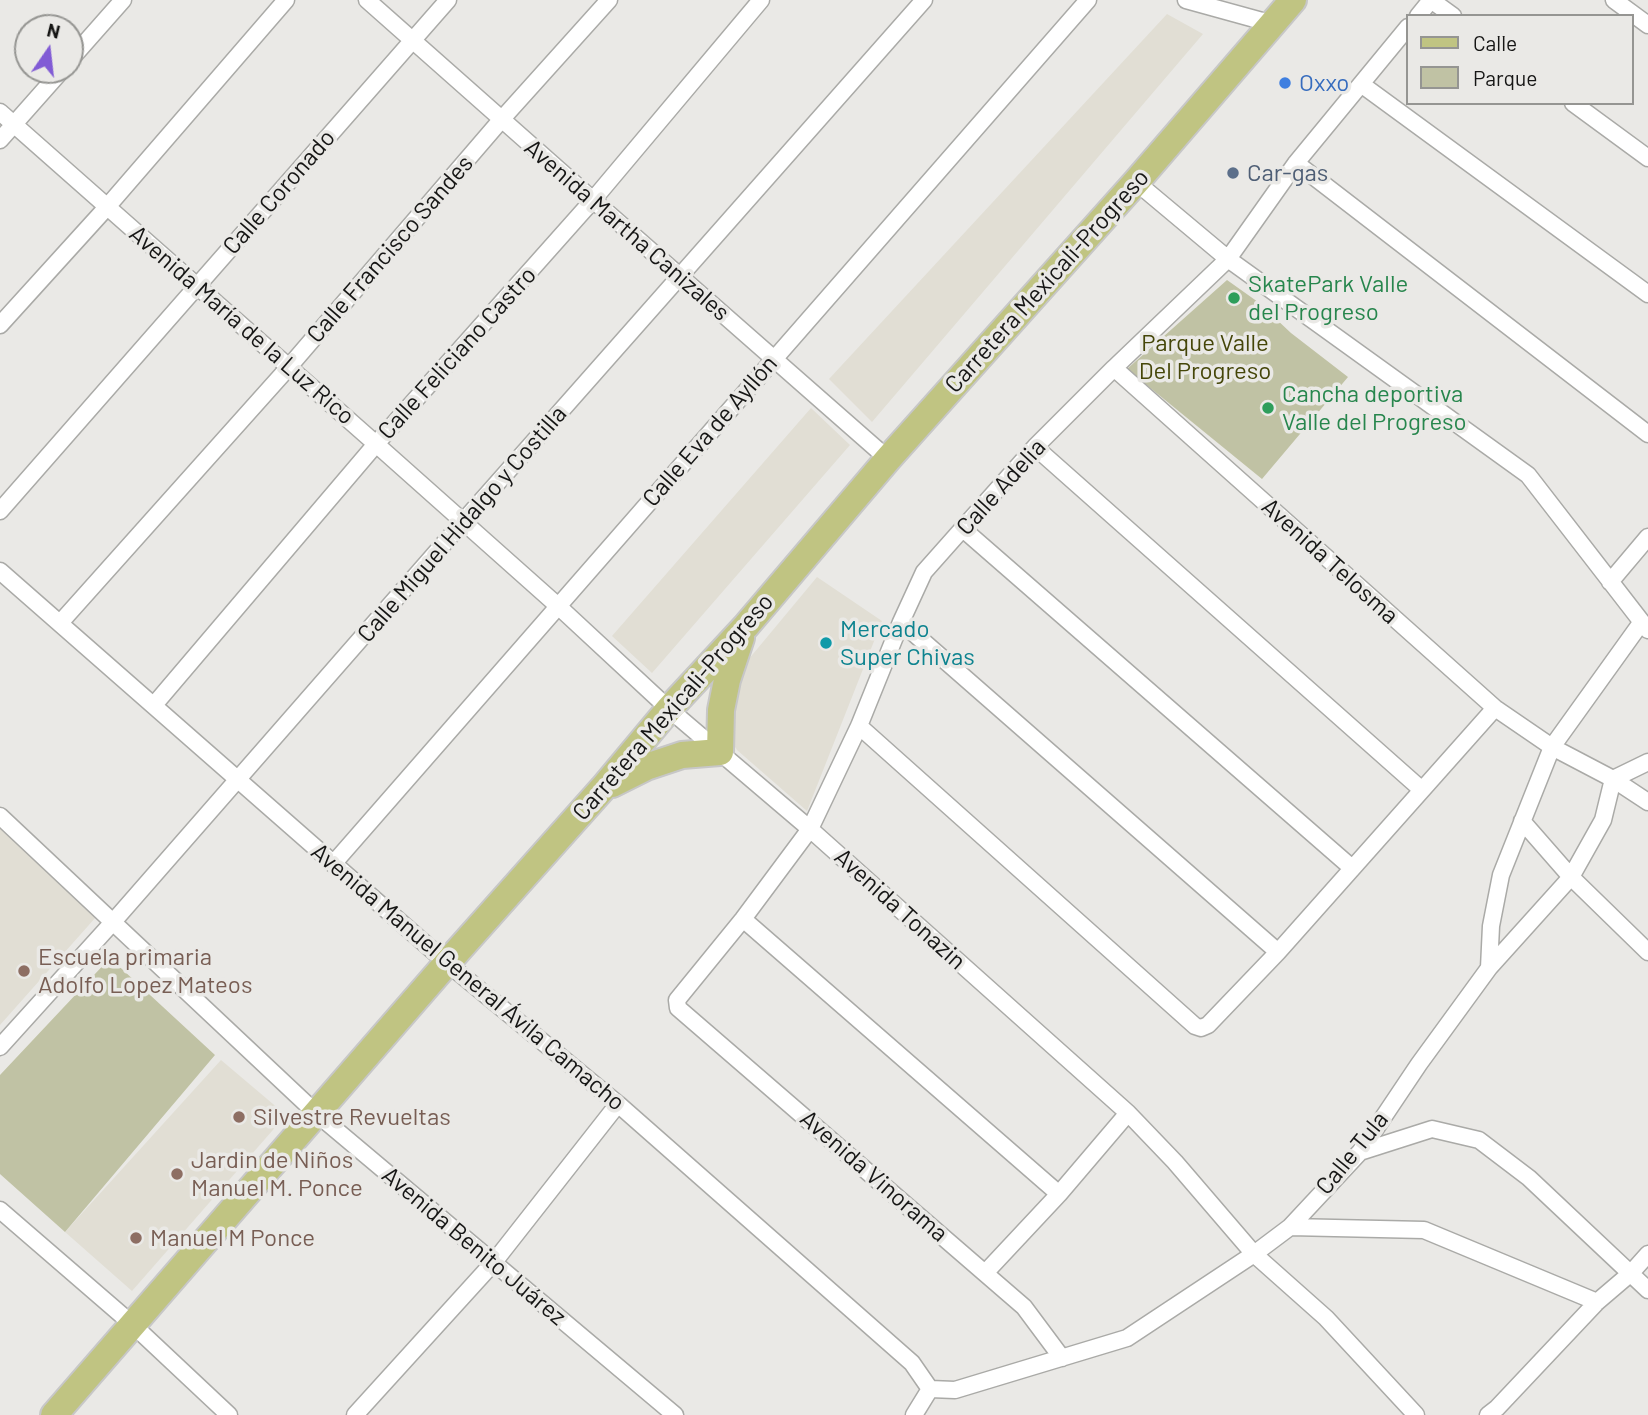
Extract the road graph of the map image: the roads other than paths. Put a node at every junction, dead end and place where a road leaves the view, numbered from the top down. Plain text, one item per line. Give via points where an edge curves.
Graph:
1 (122, 0) edge
2 (286, 0) edge
3 (367, 0) edge
4 (448, 0) edge
5 (609, 0) edge
6 (761, 0) edge
7 (924, 0) edge
8 (1088, 0) edge
9 (1186, 0) edge
10 (1293, 0) edge
11 (1431, 0) edge
12 (1614, 0) edge
13 (1420, 14) edge
14 (1449, 14) edge
15 (1633, 14) edge
16 (1273, 24) junction
17 (1406, 29) edge
18 (412, 40) junction
19 (84, 44) edge
20 (50, 84) edge
21 (1361, 84) junction
22 (1576, 105) edge
23 (0, 112) edge
24 (501, 120) junction
25 (14, 124) junction
26 (0, 140) edge
27 (1648, 158) edge
28 (1296, 163) junction
29 (1136, 182) junction
30 (593, 200) junction
31 (107, 207) junction
32 (1228, 259) junction
33 (680, 276) junction
34 (197, 285) junction
35 (1648, 295) edge
36 (0, 325) edge
37 (774, 359) junction
38 (289, 366) junction
39 (1114, 368) junction
40 (1648, 434) edge
41 (376, 444) junction
42 (1035, 447) junction
43 (888, 459) junction
44 (0, 511) edge
45 (463, 522) junction
46 (963, 529) junction
47 (1648, 537) edge
48 (0, 571) edge
49 (1610, 582) junction
50 (558, 606) junction
51 (901, 622) junction
52 (1646, 622) edge
53 (60, 623) junction
54 (746, 626) junction
55 (154, 705) junction
56 (1495, 708) junction
57 (669, 709) junction
58 (859, 726) junction
59 (1552, 747) junction
60 (720, 752) junction
61 (1648, 762) edge
62 (238, 779) junction
63 (1614, 779) junction
64 (603, 788) junction
65 (1422, 790) junction
66 (1648, 802) edge
67 (0, 817) edge
68 (1522, 821) junction
69 (810, 829) junction
70 (332, 864) junction
71 (1352, 868) junction
72 (1571, 877) junction
73 (743, 919) junction
74 (113, 922) junction
75 (1278, 952) junction
76 (1648, 952) edge
77 (447, 963) junction
78 (1489, 968) junction
79 (677, 1004) joint
80 (0, 1047) edge
81 (618, 1104) junction
82 (1128, 1113) junction
83 (317, 1114) junction
84 (1360, 1152) junction
85 (1059, 1194) junction
86 (0, 1210) edge
87 (1290, 1227) junction
88 (1254, 1254) junction
89 (1648, 1254) edge
90 (494, 1262) junction
91 (986, 1272) junction
92 (1630, 1273) junction
93 (1648, 1290) edge
94 (1597, 1302) junction
95 (132, 1324) junction
96 (1062, 1358) junction
97 (930, 1389) junction
98 (54, 1415) edge
99 (229, 1415) edge
100 (355, 1415) edge
101 (675, 1415) edge
102 (914, 1415) edge
103 (1416, 1415) edge
104 (1488, 1415) edge

1 - 19 street
2 - 31 street
3 - 18 street, Avenida Martha Canizales
4 - 18 street, Calle Coronado
5 - 24 street, Calle Francisco Sandes
6 - 30 street, Calle Feliciano Castro
7 - 33 street, Calle Miguel Hidalgo y Costilla
8 - 37 street, Calle Eva de Ayllón
9 - 16 street
10 - 16 main road, Carretera Mexicali-Progreso
11 - 13 street
11 - 14 street
12 - 15 street
16 - 29 main road, Carretera Mexicali-Progreso
17 - 21 street, Calle Adelia
18 - 24 street, Avenida Martha Canizales
18 - 34 street, Calle Coronado
20 - 25 street
21 - 28 street, Calle Adelia
21 - 35 street
22 - 27 street
23 - 25 street, Avenida María de la Luz Rico
24 - 30 street, Avenida Martha Canizales
24 - 38 street, Calle Francisco Sandes
25 - 26 street
25 - 31 street, Avenida María de la Luz Rico
28 - 32 street, Calle Adelia
28 - 40 street
29 - 32 street
29 - 43 main road, Carretera Mexicali-Progreso
30 - 33 street, Avenida Martha Canizales
30 - 41 street, Calle Feliciano Castro
31 - 34 street, Avenida María de la Luz Rico
31 - 36 street
32 - 39 street, Calle Adelia
32 - 49 street via 1528,475
33 - 37 street, Avenida Martha Canizales
33 - 45 street, Calle Miguel Hidalgo y Costilla
34 - 38 street, Avenida María de la Luz Rico
34 - 44 street, Calle Coronado
37 - 43 street, Avenida Martha Canizales
37 - 50 street, Calle Eva de Ayllón
38 - 41 street, Avenida María de la Luz Rico
38 - 53 street, Calle Francisco Sandes
39 - 42 street, Calle Adelia
39 - 56 street, Avenida Telosma
41 - 45 street, Avenida María de la Luz Rico
41 - 55 street, Calle Feliciano Castro
42 - 46 street, Calle Adelia
42 - 65 street
43 - 54 main road, Carretera Mexicali-Progreso
45 - 50 street, Avenida María de la Luz Rico
45 - 62 street, Calle Miguel Hidalgo y Costilla
46 - 51 street, Calle Adelia via 924,572
46 - 71 street
47 - 49 street
48 - 53 street, Avenida Manuel General Ávila Camacho
49 - 52 street
50 - 57 street, Avenida María de la Luz Rico
50 - 70 street, Calle Eva de Ayllón
51 - 58 street, Calle Adelia
51 - 75 street
52 - 59 street
53 - 55 street, Avenida Manuel General Ávila Camacho
54 - 57 main road, Carretera Mexicali-Progreso
54 - 60 main road via 727,680
55 - 62 street, Avenida Manuel General Ávila Camacho
56 - 59 street, Avenida Telosma
56 - 65 street
57 - 60 street, Avenida Tonazin
57 - 64 main road, Carretera Mexicali-Progreso
58 - 69 street, Calle Adelia
58 - 75 street via 1195,1026 1208,1025
59 - 63 street, Avenida Telosma
59 - 68 street
60 - 64 main road via 682,755
60 - 69 street, Avenida Tonazin
61 - 63 street
62 - 70 street, Avenida Manuel General Ávila Camacho
62 - 74 street, Calle Miguel Hidalgo y Costilla
63 - 66 street, Avenida Telosma
63 - 72 street, Calle Tula via 1602,820
64 - 77 main road, Carretera Mexicali-Progreso
65 - 71 street
67 - 74 street, Avenida Benito Juárez
68 - 72 street
68 - 78 street via 1501,875
69 - 73 street, Calle Adelia
69 - 82 street, Avenida Tonazin
70 - 77 street, Avenida Manuel General Ávila Camacho
71 - 75 street
72 - 76 street
72 - 78 street, Calle Tula
73 - 79 street, Calle Adelia
73 - 85 street
74 - 80 street, Calle Miguel Hidalgo y Costilla
74 - 83 street, Avenida Benito Juárez
77 - 81 street, Avenida Manuel General Ávila Camacho
77 - 83 main road, Carretera Mexicali-Progreso
78 - 84 street, Calle Tula
79 - 91 street, Avenida Vinorama
81 - 90 street
81 - 97 street, Avenida Manuel General Ávila Camacho via 912,1363
82 - 85 street
82 - 88 street, Avenida Tonazin
83 - 90 street, Avenida Benito Juárez
83 - 95 main road, Carretera Mexicali-Progreso
84 - 87 street, Calle Tula
84 - 92 street via 1432,1129 1479,1140 1529,1178
85 - 91 street
86 - 95 street
87 - 88 street, Calle Tula
87 - 94 street via 1424,1230
88 - 96 street, Calle Tula via 1127,1338
88 - 103 street, Avenida Tonazin via 1326,1318
89 - 92 street
90 - 100 street
90 - 101 street, Avenida Benito Juárez
91 - 96 street, Avenida Vinorama via 1024,1307
92 - 93 street
92 - 94 street
94 - 104 street
95 - 98 main road, Carretera Mexicali-Progreso
95 - 99 street
96 - 97 street, Calle Tula via 955,1390
97 - 102 street

